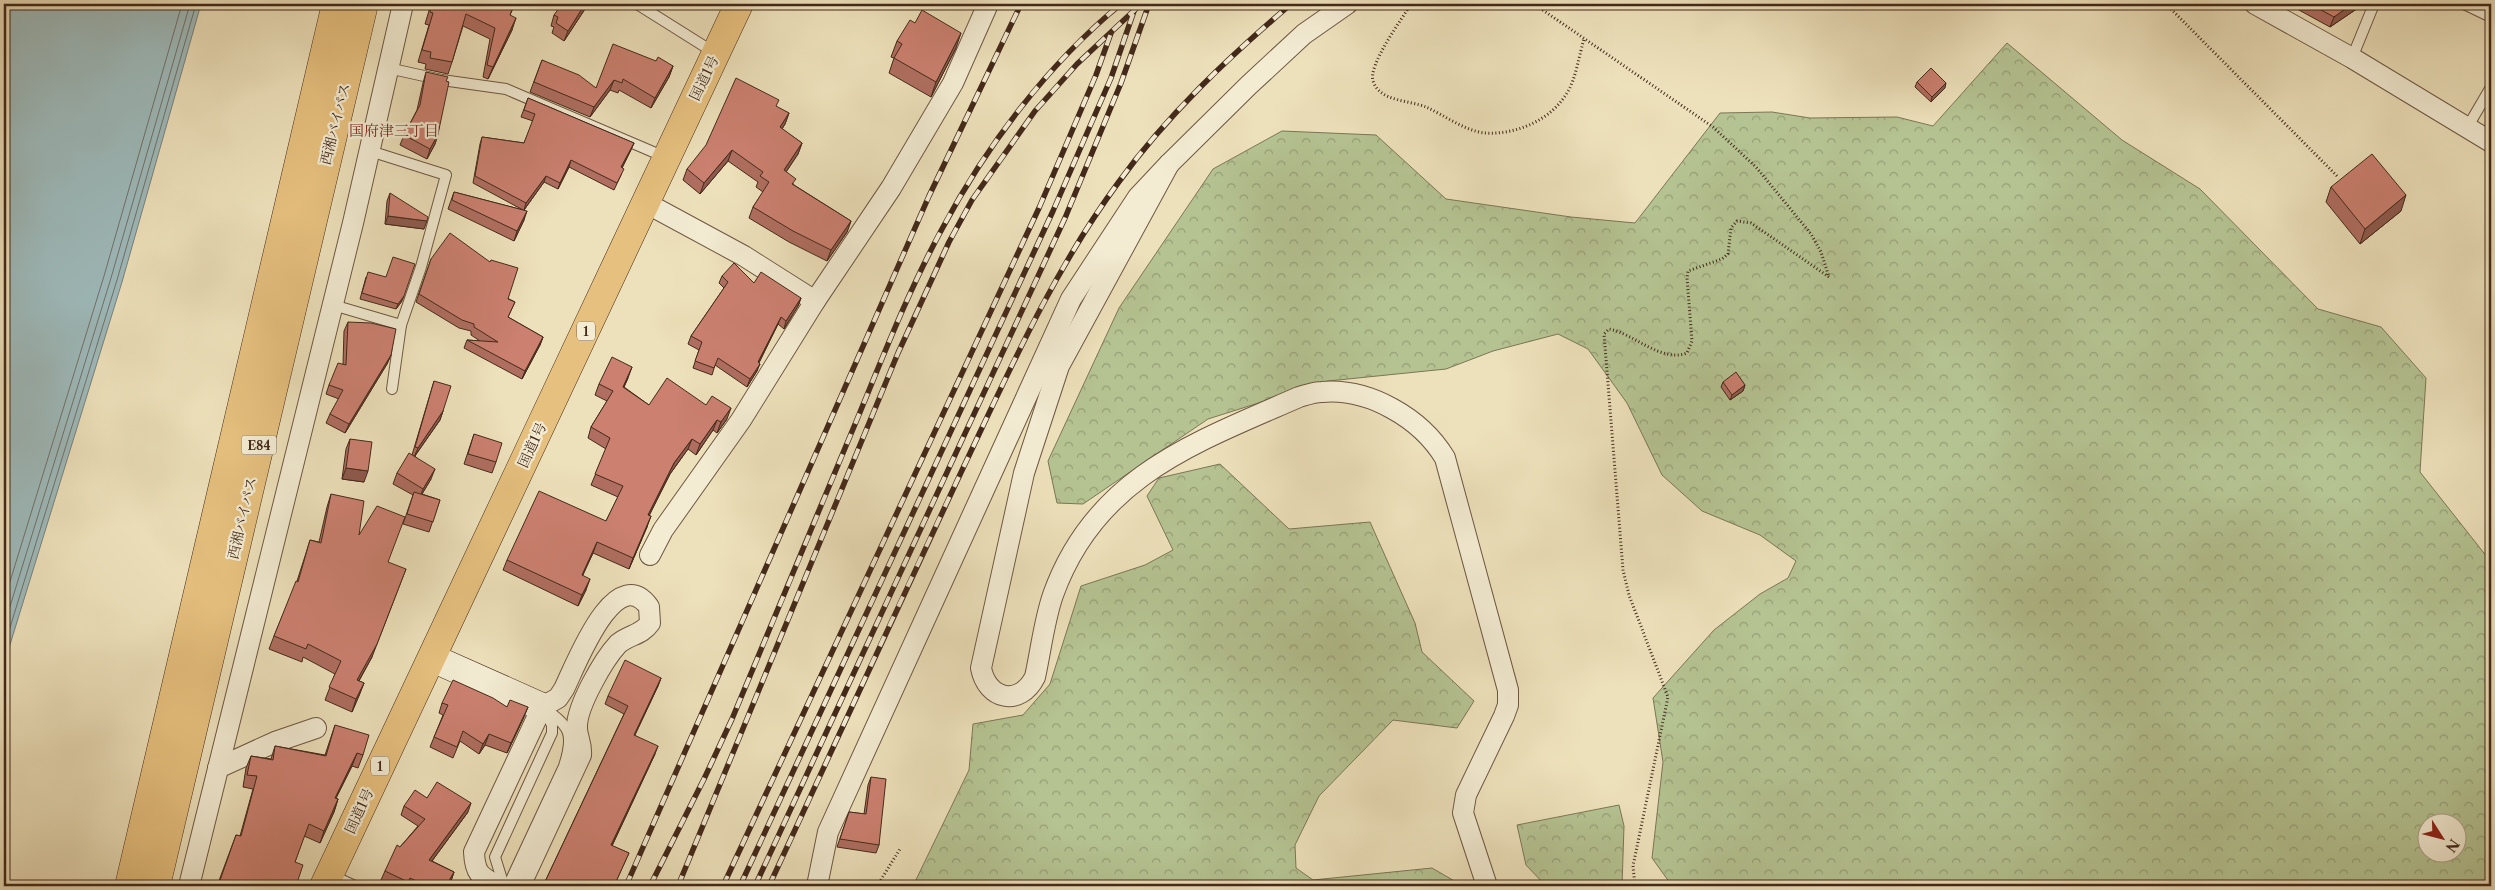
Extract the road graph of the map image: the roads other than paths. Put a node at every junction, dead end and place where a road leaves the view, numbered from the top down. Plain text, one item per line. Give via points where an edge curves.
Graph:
1 (336, 4) edge
2 (364, 4) edge
3 (403, 4) edge
4 (637, 4) edge
5 (739, 4) edge
6 (1347, 4) edge
7 (2255, 4) edge
8 (2374, 4) edge
9 (2464, 4) edge
10 (983, 6) edge
11 (2491, 17) edge
12 (715, 54) junction
13 (2352, 58) junction
14 (388, 68) junction
15 (2491, 87) edge
16 (2467, 128) junction
17 (2491, 142) edge
18 (370, 151) junction
19 (666, 157) junction
20 (1169, 164) junction
21 (646, 203) junction
22 (815, 301) junction
23 (333, 305) junction
24 (401, 325) junction
25 (392, 390) dead end
26 (650, 555) dead end
27 (432, 658) junction
28 (542, 707) junction
29 (316, 728) dead end
30 (218, 768) junction
31 (327, 880) edge
32 (129, 886) edge
33 (156, 886) edge
34 (189, 886) edge
35 (355, 886) edge
36 (498, 886) edge
37 (506, 886) edge
38 (520, 886) edge
39 (817, 886) edge
40 (1488, 886) edge

1 - 32 highway, 西湘バイパス / E84
2 - 33 highway, 西湘バイパス / E84
3 - 14 street
4 - 12 lane
5 - 12 highway, 国道1号 / 1
6 - 20 street via 1304,34
7 - 13 street
8 - 13 lane
9 - 11 lane
10 - 22 street via 953,82 921,139
12 - 19 highway, 国道1号 / 1
13 - 16 street
14 - 18 street
14 - 19 lane via 506,89
15 - 16 lane
16 - 17 street
18 - 23 street
18 - 24 lane via 446,175
19 - 21 highway, 国道1号 / 1
20 - 39 street via 1138,197 1071,298 828,832
20 - 40 street via 1059,366 1024,473 982,668 985,681 994,691 1009,697 1018,696 1031,685 1052,597 1068,562 1106,506 1139,477 1162,460 1299,397 1322,392 1367,397 1408,418 1426,432 1445,458 1508,690 1504,716 1464,804 1466,824
21 - 22 street via 744,256
21 - 27 highway, 国道1号 / 1
22 - 26 street via 741,420 663,530
23 - 24 lane
23 - 30 street
24 - 25 lane
27 - 28 street
27 - 31 highway, 国道1号 / 1
28 - 36 street via 474,852 476,869
28 - 37 lane via 552,732 495,857
28 - 37 lane via 564,724 570,736 570,746 564,766
28 - 38 street via 558,698 564,689 603,613 626,596 645,601 649,607 650,623 640,634 622,641 608,656 582,706 577,728 582,744 581,754
29 - 30 street via 275,742
30 - 34 street
31 - 35 lane

